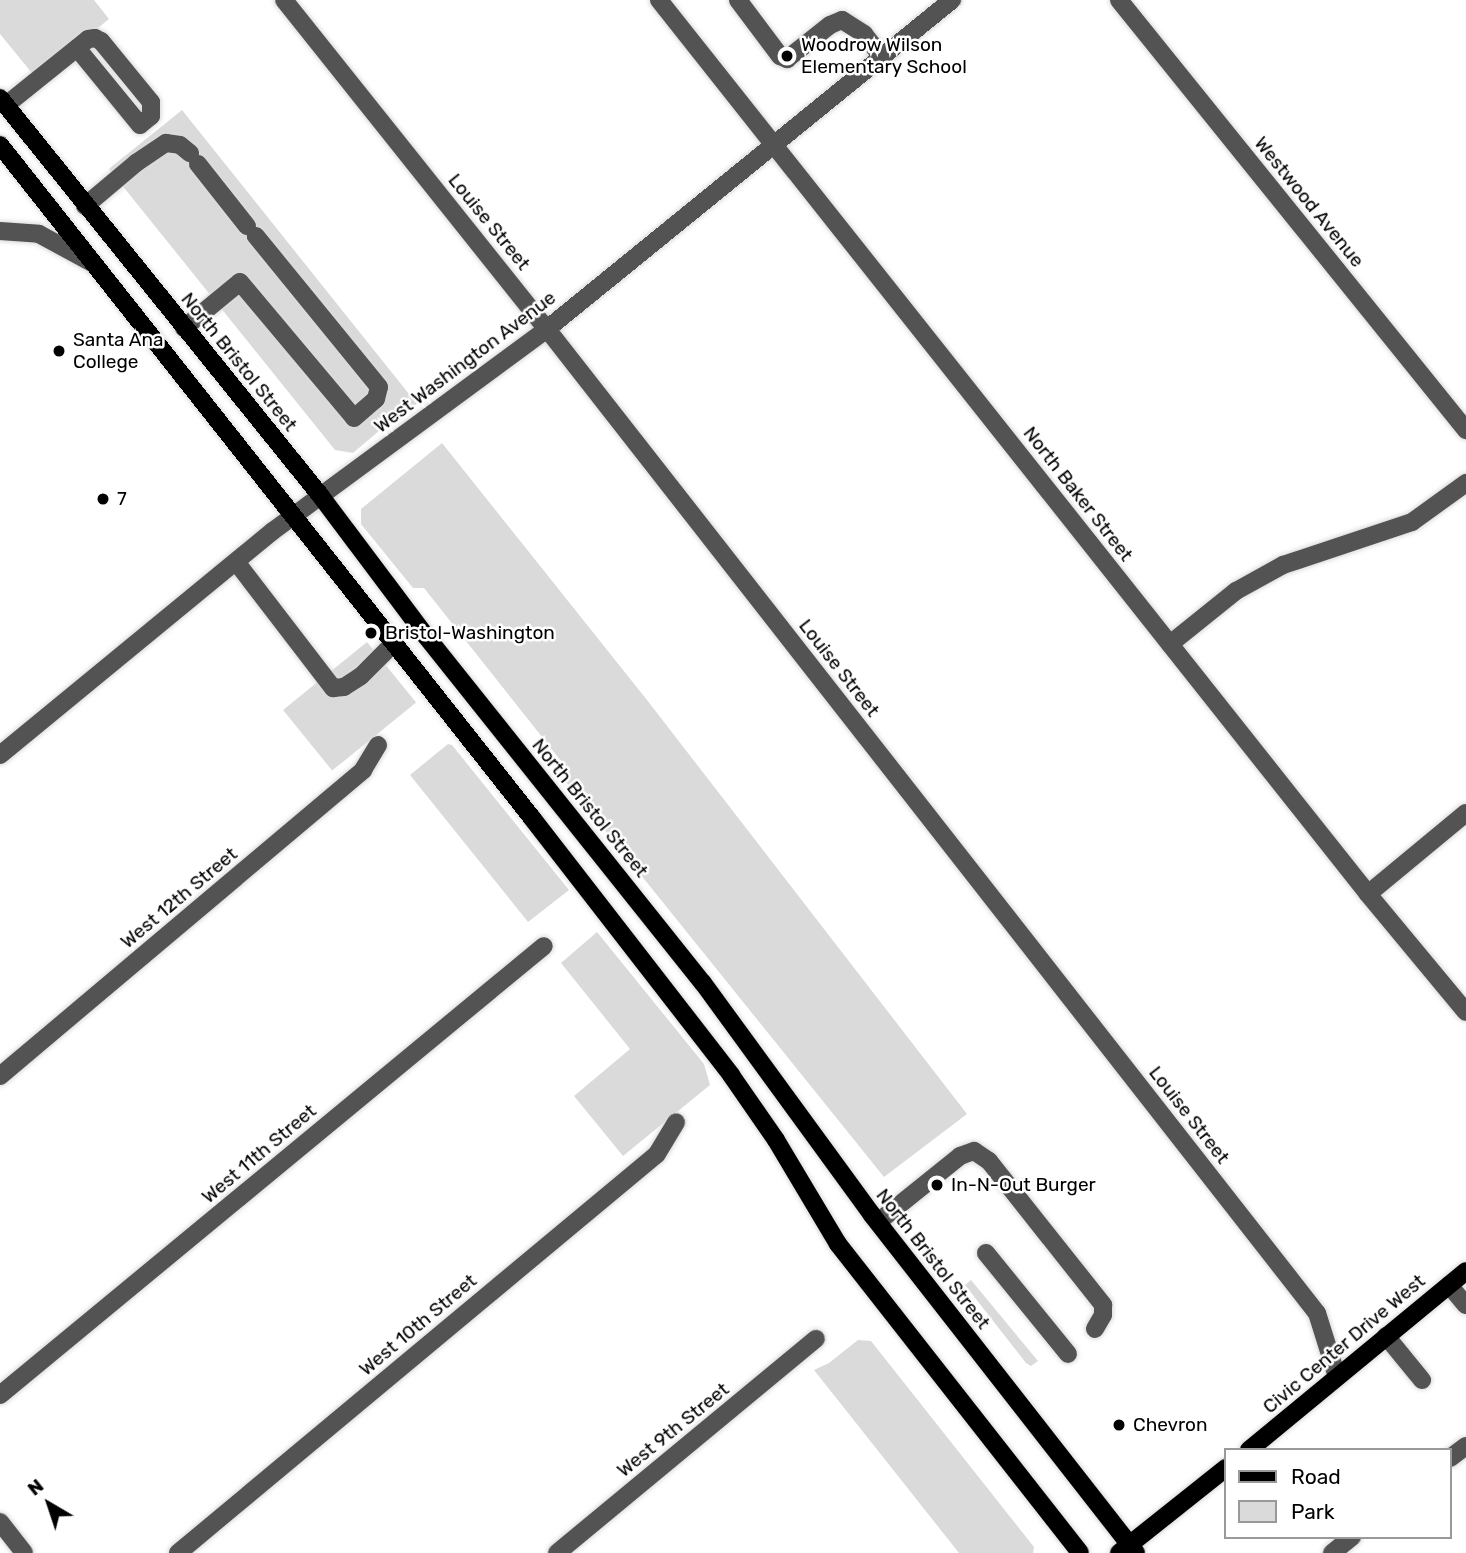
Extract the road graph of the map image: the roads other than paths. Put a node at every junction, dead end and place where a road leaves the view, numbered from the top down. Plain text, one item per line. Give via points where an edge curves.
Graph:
1 (284, 0) edge
2 (659, 0) edge
3 (738, 0) edge
4 (952, 0) edge
5 (1119, 0) edge
6 (77, 48) junction
7 (882, 57) junction
8 (3, 101) edge
9 (0, 145) edge
10 (774, 145) junction
11 (85, 206) junction
12 (0, 231) edge
13 (97, 265) junction
14 (184, 328) junction
15 (547, 329) junction
16 (1466, 430) edge
17 (1466, 483) edge
18 (320, 495) junction
19 (292, 517) junction
20 (237, 563) junction
21 (393, 644) junction
22 (1170, 644) junction
23 (378, 745) dead end
24 (0, 755) edge
25 (1466, 813) edge
26 (1368, 894) junction
27 (544, 946) dead end
28 (1460, 992) edge
29 (1466, 1012) edge
30 (0, 1076) edge
31 (676, 1122) dead end
32 (877, 1222) junction
33 (986, 1253) dead end
34 (1466, 1271) edge
35 (1449, 1285) junction
36 (1466, 1305) edge
37 (1095, 1329) dead end
38 (1386, 1336) junction
39 (816, 1339) dead end
40 (1068, 1354) dead end
41 (1338, 1377) junction
42 (1422, 1380) dead end
43 (0, 1395) edge
44 (1261, 1446) edge
45 (1224, 1470) edge
46 (0, 1522) edge
47 (1350, 1539) edge
48 (1128, 1550) edge
49 (24, 1553) edge
50 (178, 1553) edge
51 (557, 1553) edge
52 (1080, 1553) edge
53 (1332, 1553) edge

1 - 15 street, Louise Street
2 - 10 street, North Baker Street
3 - 7 street via 780,56 788,59 842,20 864,34
4 - 7 street, West Washington Avenue
5 - 16 street, Westwood Avenue
6 - 6 street via 140,125 151,116 151,102 102,41 88,39
6 - 8 street
7 - 10 street, West Washington Avenue
8 - 11 main road, North Bristol Street
9 - 13 main road
10 - 15 street, West Washington Avenue
10 - 22 street, North Baker Street
11 - 14 main road, North Bristol Street
11 - 14 street via 166,143 180,145 379,387 376,399 354,418 240,282
12 - 13 street via 40,234
13 - 19 main road
14 - 18 main road, North Bristol Street
15 - 18 street, West Washington Avenue
15 - 41 street, Louise Street via 1317,1313
17 - 22 street via 1412,522 1283,565 1236,591
18 - 19 street, West Washington Avenue
18 - 32 main road, North Bristol Street via 425,635 703,983
19 - 20 street, West Washington Avenue
19 - 21 main road
20 - 21 street via 333,688 361,676
20 - 24 street, West Washington Avenue
21 - 52 main road via 731,1075 838,1244
22 - 26 street, North Baker Street
23 - 30 street, West 12th Street via 363,770
25 - 26 street
26 - 28 street, North Baker Street
27 - 43 street, West 11th Street
28 - 29 street, North Baker Street
31 - 50 street, West 10th Street via 657,1154
32 - 37 street via 960,1156 975,1151 989,1161 1103,1305
32 - 48 main road, North Bristol Street
33 - 40 street
34 - 35 main road, Civic Center Drive West
35 - 36 street
35 - 38 main road, Civic Center Drive West
38 - 41 main road, Civic Center Drive West
38 - 42 street
39 - 51 street, West 9th Street
41 - 44 main road, Civic Center Drive West
45 - 48 main road
46 - 49 street
47 - 53 street

